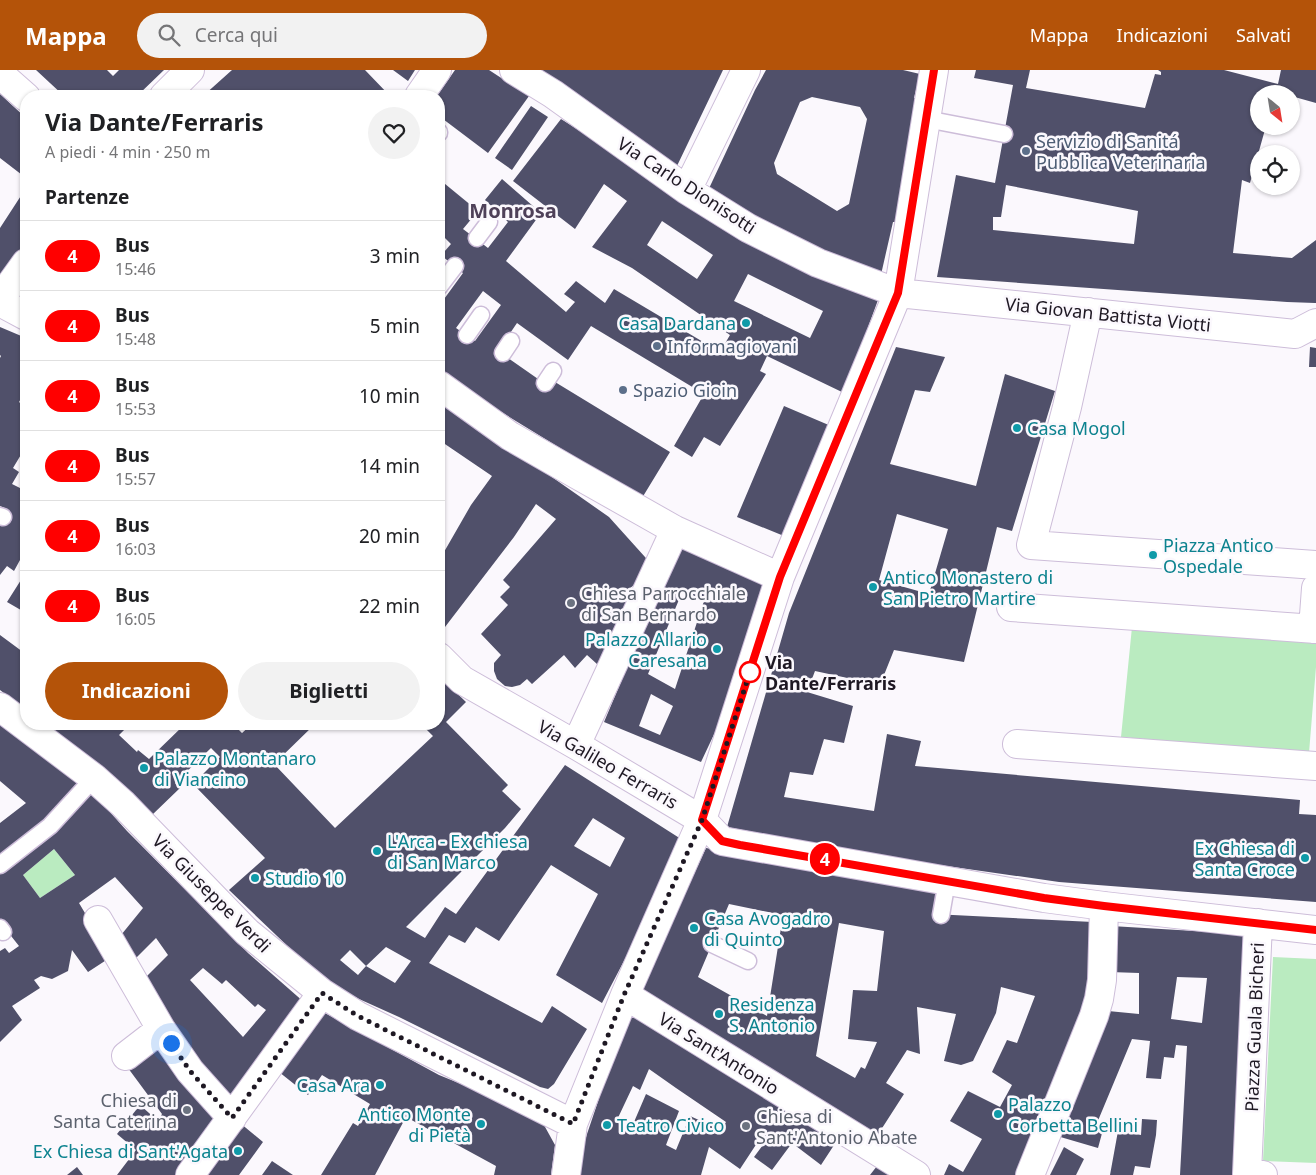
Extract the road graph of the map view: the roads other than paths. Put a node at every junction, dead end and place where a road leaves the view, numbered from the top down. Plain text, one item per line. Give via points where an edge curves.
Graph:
1 (190, 70) edge
2 (437, 70) edge
3 (514, 70) edge
4 (746, 70) edge
5 (934, 70) edge
6 (0, 74) edge
7 (170, 90) edge
8 (424, 90) edge
9 (20, 91) edge
10 (926, 119) junction
11 (1004, 134) dead end
12 (687, 190) junction
13 (489, 222) dead end
14 (477, 238) dead end
15 (454, 266) dead end
16 (20, 272) edge
17 (445, 279) edge
18 (898, 293) junction
19 (0, 300) edge
20 (20, 312) edge
21 (1088, 312) junction
22 (482, 315) dead end
23 (1316, 323) edge
24 (467, 335) dead end
25 (445, 388) edge
26 (675, 530) junction
27 (1316, 565) edge
28 (780, 577) junction
29 (1316, 588) edge
30 (1011, 607) dead end
31 (1314, 629) edge
32 (445, 663) edge
33 (0, 706) edge
34 (20, 721) edge
35 (31, 730) edge
36 (1017, 744) dead end
37 (576, 746) junction
38 (1316, 766) edge
39 (94, 778) junction
40 (702, 820) junction
41 (0, 865) edge
42 (947, 881) junction
43 (1104, 906) junction
44 (941, 915) dead end
45 (98, 920) dead end
46 (1258, 923) junction
47 (1316, 930) edge
48 (712, 944) dead end
49 (748, 961) dead end
50 (322, 993) junction
51 (624, 995) junction
52 (161, 1029) junction
53 (126, 1056) dead end
54 (232, 1118) junction
55 (573, 1124) junction
56 (190, 1175) edge
57 (566, 1175) edge
58 (916, 1175) edge
59 (1030, 1175) edge
60 (1263, 1175) edge

1 - 7 street
2 - 8 street
3 - 12 street, Via Carlo Dionisotti via 553,94
4 - 12 street
5 - 10 street
6 - 9 street
10 - 11 lane
10 - 18 street
12 - 18 street, Via Carlo Dionisotti via 748,228 818,263
13 - 14 lane
15 - 17 lane
16 - 19 street
18 - 21 street, Via Giovan Battista Viotti
18 - 28 street
19 - 20 street
21 - 23 street, Via Giovan Battista Viotti via 1295,334
21 - 27 street via 1031,545
22 - 24 lane
25 - 26 street via 470,400 576,474
26 - 28 street
26 - 37 street
28 - 40 street
29 - 31 street
30 - 31 street
32 - 37 street, Via Galileo Ferraris via 462,680
33 - 34 street, Via Giuseppe Verdi
35 - 39 street, Via Giuseppe Verdi
36 - 38 street
37 - 40 street, Via Galileo Ferraris
39 - 41 lane via 50,826
39 - 50 street, Via Giuseppe Verdi via 247,932
40 - 42 street, Via Galileo Ferraris via 722,841
40 - 51 street via 664,922
42 - 43 street, Via Galileo Ferraris
42 - 44 lane
43 - 46 street, Via Galileo Ferraris
43 - 59 street via 1099,999
45 - 52 street
46 - 47 street, Piazza Guala Bicheri
46 - 60 street, Piazza Guala Bicheri via 1247,1174
48 - 49 lane
50 - 54 street
50 - 55 street, Via Giuseppe Verdi via 358,1016
51 - 55 street
51 - 58 street, Via Sant'Antonio
52 - 53 street
52 - 54 street via 190,1071
54 - 56 street
55 - 57 street

